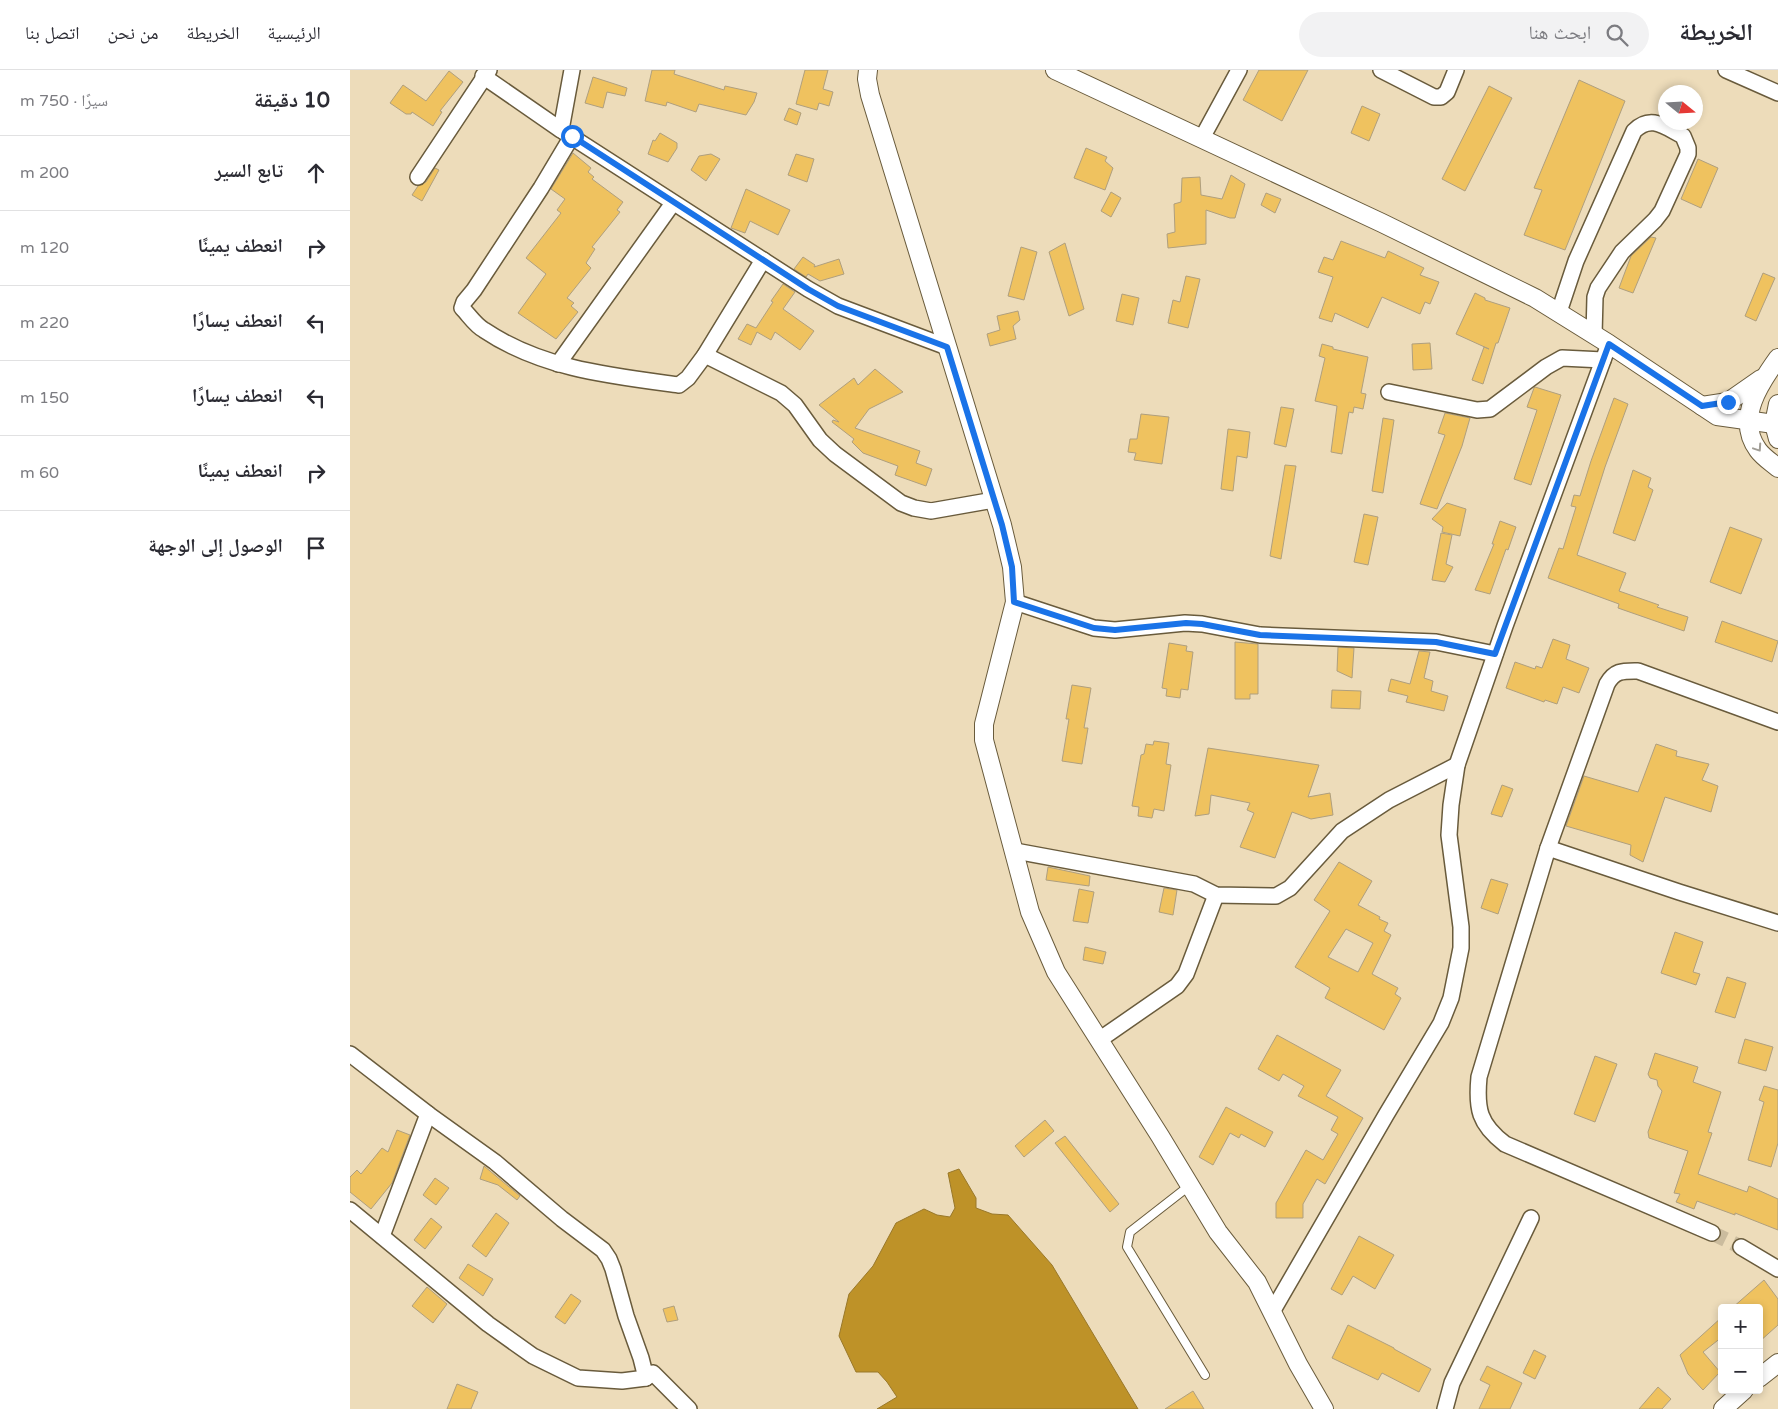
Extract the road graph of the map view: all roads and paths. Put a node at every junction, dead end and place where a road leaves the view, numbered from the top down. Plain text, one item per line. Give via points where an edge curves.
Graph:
1 (572, 70) edge
2 (868, 70) edge
3 (1055, 70) edge
4 (1239, 70) edge
5 (1381, 70) edge
6 (1456, 70) edge
7 (1726, 70) edge
8 (486, 73) edge
9 (1778, 93) edge
10 (566, 133) junction
11 (1202, 138) junction
12 (418, 177) dead end
13 (673, 203) junction
14 (763, 260) junction
15 (1559, 312) junction
16 (1602, 346) junction
17 (947, 347) junction
18 (705, 355) junction
19 (1778, 358) edge
20 (558, 364) junction
21 (1765, 376) junction
22 (1389, 392) dead end
23 (1778, 404) edge
24 (1702, 406) junction
25 (1749, 421) junction
26 (1776, 432) edge
27 (1778, 468) edge
28 (994, 500) junction
29 (1014, 602) junction
30 (1495, 654) junction
31 (1778, 722) edge
32 (1458, 765) junction
33 (1548, 848) junction
34 (1015, 850) junction
35 (1216, 895) junction
36 (1778, 923) edge
37 (1099, 1040) junction
38 (350, 1054) edge
39 (428, 1114) junction
40 (1189, 1186) junction
41 (350, 1210) edge
42 (1531, 1218) dead end
43 (1712, 1233) tunnel mouth
44 (382, 1236) junction
45 (1741, 1247) tunnel mouth
46 (1778, 1269) edge
47 (1272, 1312) junction
48 (1778, 1363) edge
49 (1205, 1375) dead end
50 (1763, 1375) edge
51 (646, 1378) junction
52 (1312, 1390) junction
53 (1740, 1394) edge
54 (690, 1409) edge
55 (1319, 1409) edge
56 (1324, 1409) edge
57 (1445, 1409) edge
58 (1723, 1409) edge

1 - 10 street
2 - 17 street via 870,95
3 - 11 street
4 - 11 street
5 - 6 street via 1434,97 1441,97 1447,92
7 - 9 street
8 - 10 street
8 - 12 street
10 - 13 street
10 - 20 street via 541,188 462,308 482,329 532,356
11 - 15 street via 1391,227
13 - 14 street
13 - 20 street
14 - 17 street via 838,306
14 - 18 street
15 - 16 street
15 - 16 street via 1576,261 1634,131 1648,122 1683,136 1688,154 1662,211 1622,252 1598,288 1595,297
16 - 22 street via 1562,358 1490,409 1477,410
16 - 24 street
16 - 30 street
17 - 28 street
18 - 20 street via 679,385
18 - 28 street via 781,393 795,405 820,440 835,454 901,503 931,511
19 - 21 street
21 - 24 street via 1728,402
21 - 25 street via 1754,394
23 - 26 street
24 - 25 street via 1717,416
25 - 26 street
25 -> 27 street via 1753,443
28 - 29 street via 1012,567
29 - 30 street via 1101,629 1194,623 1260,635 1436,642
29 - 34 street via 984,724 984,740
30 - 32 street
31 - 33 street via 1638,671 1623,670 1612,675 1606,684
32 - 35 street via 1389,800 1342,832 1290,888 1276,896
32 - 47 street via 1448,835 1461,948 1451,998 1442,1023
33 - 36 street
33 - 43 street via 1479,1077 1477,1099 1482,1119 1491,1134 1505,1144
34 - 35 street via 1194,884
34 - 37 street via 1030,912 1056,972
35 - 37 street via 1186,974 1177,986
37 - 40 street
38 - 39 street
39 - 44 street
39 - 51 street via 495,1162 603,1250 613,1269
40 - 47 street via 1218,1232 1257,1282
40 - 49 lane via 1130,1232 1127,1247
41 - 44 street
42 - 57 street via 1452,1383
44 - 51 street via 488,1324 553,1367 578,1378 622,1381
45 - 46 street
47 - 52 street
48 - 50 street
51 - 54 street via 653,1373
52 - 55 street
52 - 56 street
53 - 58 street

